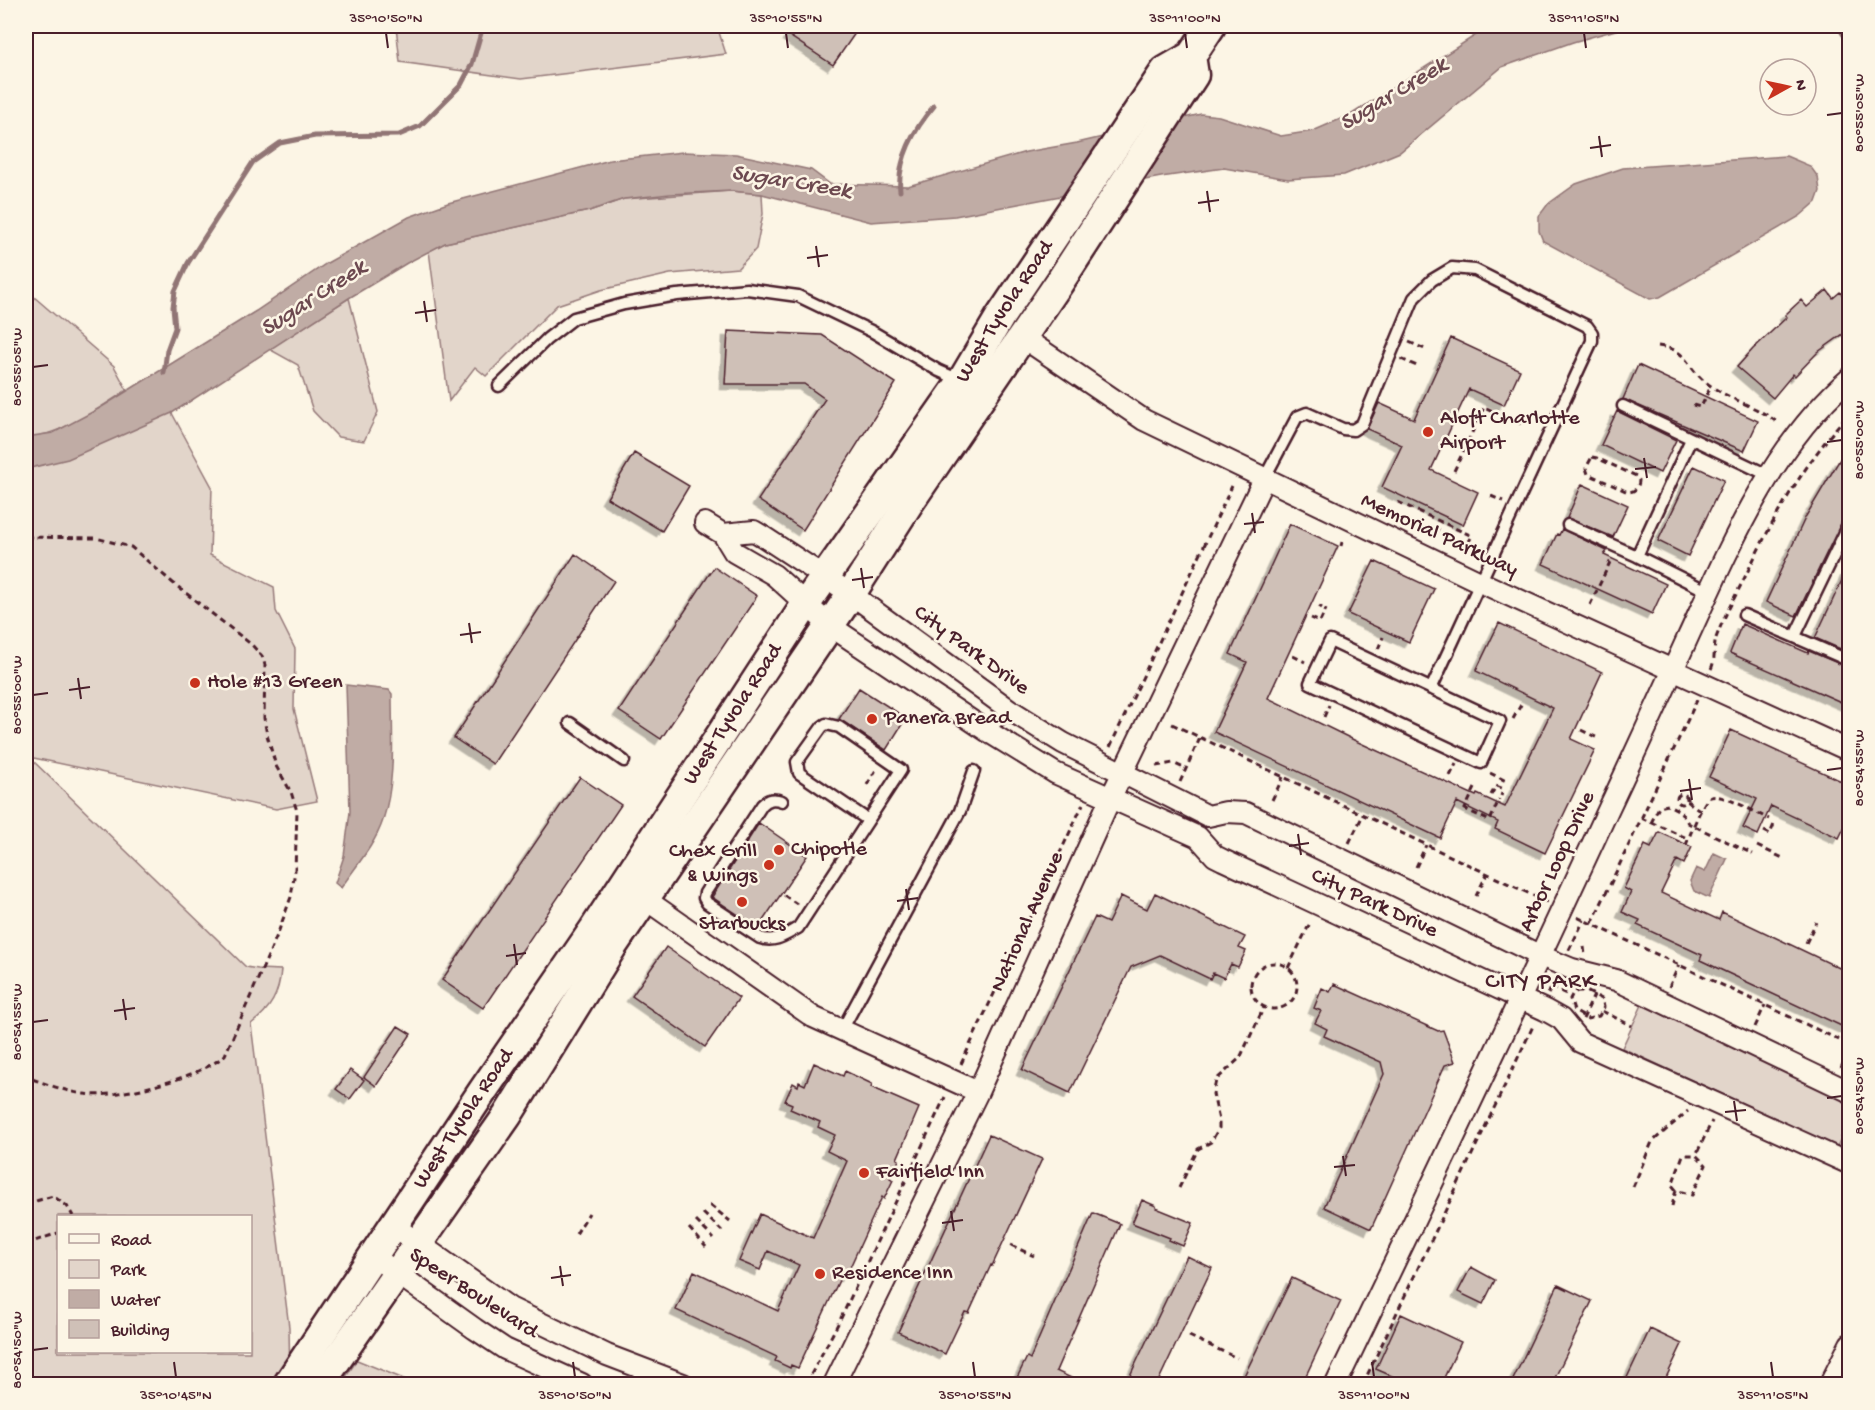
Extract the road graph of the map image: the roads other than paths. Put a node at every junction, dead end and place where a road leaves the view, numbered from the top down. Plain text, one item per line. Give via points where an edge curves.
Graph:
1 (1211, 26) edge
2 (1192, 65) junction
3 (1022, 336) junction
4 (1850, 378) edge
5 (962, 381) junction
6 (499, 386) dead end
7 (1623, 406) dead end
8 (1691, 439) junction
9 (1770, 476) junction
10 (1264, 479) junction
11 (1850, 522) edge
12 (705, 523) dead end
13 (1568, 525) dead end
14 (723, 534) junction
15 (1846, 536) edge
16 (1637, 556) junction
17 (825, 578) junction
18 (1480, 582) junction
19 (1709, 592) junction
20 (851, 594) junction
21 (806, 604) junction
22 (1744, 615) dead end
23 (830, 625) junction
24 (1795, 636) junction
25 (1850, 661) edge
26 (1674, 670) junction
27 (1431, 689) junction
28 (1010, 710) junction
29 (570, 723) dead end
30 (987, 731) junction
31 (1850, 752) edge
32 (624, 761) dead end
33 (974, 771) dead end
34 (1123, 773) junction
35 (1110, 799) junction
36 (782, 801) dead end
37 (868, 820) junction
38 (645, 899) junction
39 (1541, 956) junction
40 (1520, 998) junction
41 (842, 1030) junction
42 (978, 1092) junction
43 (1850, 1092) edge
44 (1850, 1164) edge
45 (394, 1226) junction
46 (417, 1243) junction
47 (373, 1256) junction
48 (396, 1273) junction
49 (1850, 1344) edge
50 (288, 1384) edge
51 (320, 1384) edge
52 (582, 1384) edge
53 (683, 1384) edge
54 (834, 1384) edge
55 (1336, 1384) edge
56 (1833, 1384) edge

1 - 2 main road, West Tyvola Road
2 - 3 main road, West Tyvola Road via 1091,232
2 - 5 main road, West Tyvola Road via 1165,71 1000,317
3 - 10 street, Memorial Parkway via 1144,420
3 - 20 main road, West Tyvola Road
4 - 9 street, Arbor Loop Drive via 1801,428
5 - 6 lane via 798,296 747,289 677,295 574,318
5 - 17 main road, West Tyvola Road
7 - 8 lane
8 - 9 lane
8 - 16 lane
9 - 19 street, Arbor Loop Drive
10 - 18 street, Memorial Parkway
10 - 18 lane via 1297,417 1307,414 1343,429 1353,430 1362,424 1414,298 1452,268 1475,270 1587,326 1592,333 1592,341
10 - 34 street, National Avenue
11 - 15 lane
12 - 14 street, City Park Drive
13 - 16 lane
14 - 17 street, City Park Drive via 754,531
14 - 21 street, City Park Drive via 734,552 774,575
15 - 24 lane
16 - 19 lane
17 - 20 street, City Park Drive
17 - 21 main road, West Tyvola Road
18 - 26 street, Memorial Parkway
18 - 27 lane
19 - 26 street, Arbor Loop Drive
20 - 23 main road, West Tyvola Road
20 - 28 street, City Park Drive
21 - 23 street, City Park Drive
21 - 45 main road, West Tyvola Road
22 - 24 lane
23 - 30 street, City Park Drive
23 - 38 main road, West Tyvola Road
24 - 25 lane
26 - 31 street, Memorial Parkway
26 - 39 street, Arbor Loop Drive
27 - 27 lane via 1500,721 1481,764 1310,683 1330,641
28 - 30 lane
28 - 34 street, City Park Drive via 1063,743
29 - 32 lane
30 - 35 street, City Park Drive
33 - 41 lane via 960,811
34 - 35 street, National Avenue
34 - 39 street, City Park Drive via 1208,816 1246,813
35 - 40 street, City Park Drive via 1198,837 1223,860
35 - 42 street, National Avenue
36 - 37 lane via 768,800 762,805 704,898 760,938 774,940 798,928
37 - 37 lane via 901,770 839,727 822,727 797,762 799,773
38 - 41 street via 813,1017
38 - 46 main road, West Tyvola Road via 507,1116
39 - 40 street, Arbor Loop Drive
39 - 43 street, City Park Drive via 1616,980
40 - 44 street, City Park Drive via 1561,1019 1580,1042
40 - 55 street, Arbor Loop Drive
41 - 42 street
42 - 54 street, National Avenue
45 - 46 street
45 - 47 main road, West Tyvola Road
46 - 48 main road, West Tyvola Road
46 - 53 street via 510,1308 626,1364
47 - 48 street, Speer Boulevard
47 - 50 main road, West Tyvola Road
48 - 51 main road, West Tyvola Road
48 - 52 street, Speer Boulevard via 505,1349
49 - 56 street

